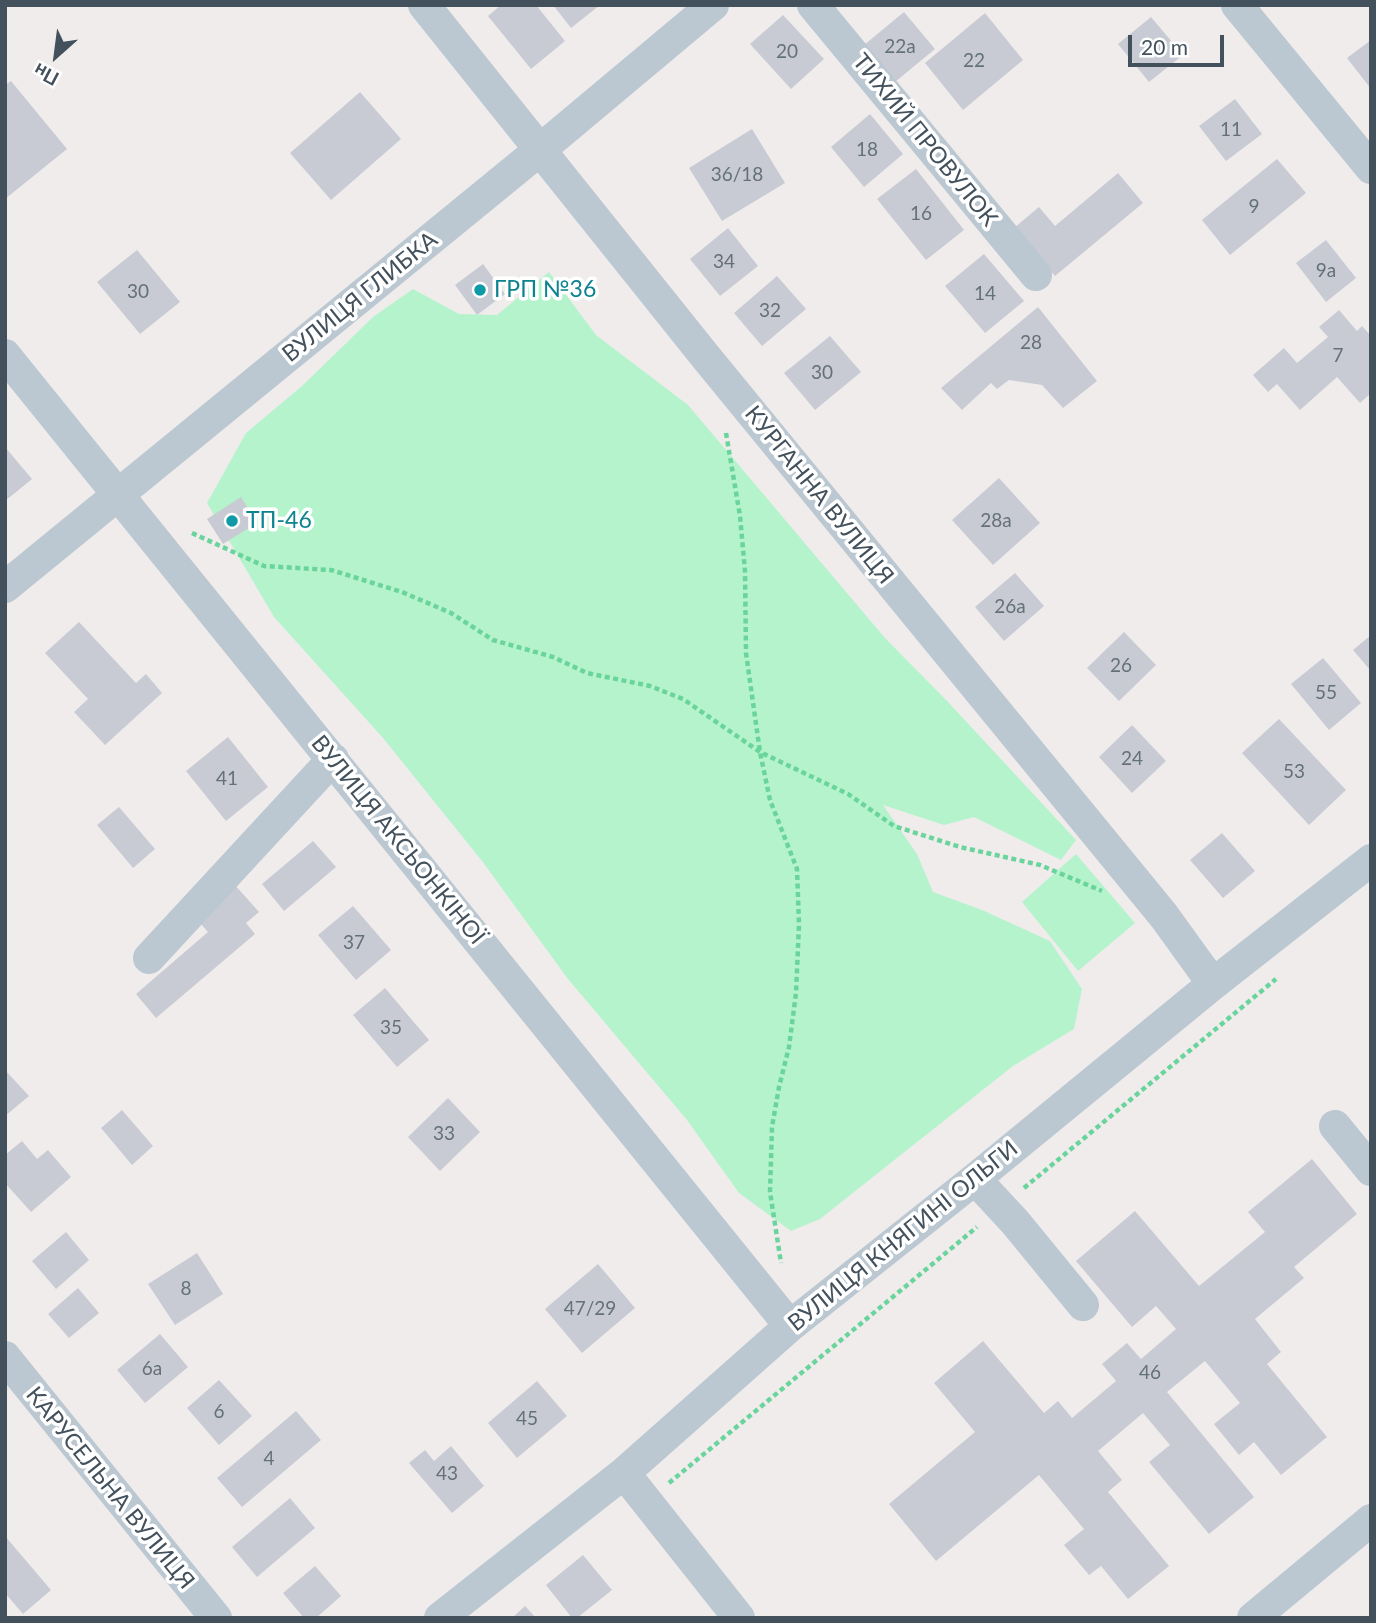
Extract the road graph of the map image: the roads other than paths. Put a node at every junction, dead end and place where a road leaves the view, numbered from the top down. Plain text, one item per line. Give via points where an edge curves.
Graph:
1 (424, 5) edge
2 (713, 5) edge
3 (813, 5) edge
4 (1237, 5) edge
5 (541, 149) junction
6 (1371, 168) edge
7 (1036, 275) dead end
8 (5, 355) edge
9 (119, 495) junction
10 (5, 587) edge
11 (333, 759) junction
12 (1371, 860) edge
13 (149, 958) dead end
14 (1213, 984) junction
15 (1335, 1126) dead end
16 (1371, 1170) edge
17 (975, 1179) junction
18 (1083, 1305) dead end
19 (789, 1326) junction
20 (5, 1357) edge
21 (624, 1473) junction
22 (1371, 1520) edge
23 (216, 1618) edge
24 (440, 1618) edge
25 (738, 1618) edge
26 (1253, 1618) edge

1 - 5 street, КУРГАННА ВУЛИЦЯ
2 - 5 street, ВУЛИЦЯ ГЛИБКА
3 - 7 street, ТИХИЙ ПРОВУЛОК
4 - 6 street
5 - 9 street, ВУЛИЦЯ ГЛИБКА
5 - 14 street, КУРГАННА ВУЛИЦЯ via 1164,916
8 - 9 street, ВУЛИЦЯ АКСЬОНКІНОЇ
9 - 10 street, ВУЛИЦЯ ГЛИБКА
9 - 11 street, ВУЛИЦЯ АКСЬОНКІНОЇ
11 - 13 street
11 - 19 street, ВУЛИЦЯ АКСЬОНКІНОЇ
12 - 14 street, ВУЛИЦЯ КНЯГИНІ ОЛЬГИ
14 - 17 street, ВУЛИЦЯ КНЯГИНІ ОЛЬГИ
15 - 16 street
17 - 18 street
17 - 19 street, ВУЛИЦЯ КНЯГИНІ ОЛЬГИ
19 - 21 street, ВУЛИЦЯ КНЯГИНІ ОЛЬГИ
20 - 23 street, КАРУСЕЛЬНА ВУЛИЦЯ
21 - 24 street, ВУЛИЦЯ КНЯГИНІ ОЛЬГИ
21 - 25 street
22 - 26 street

